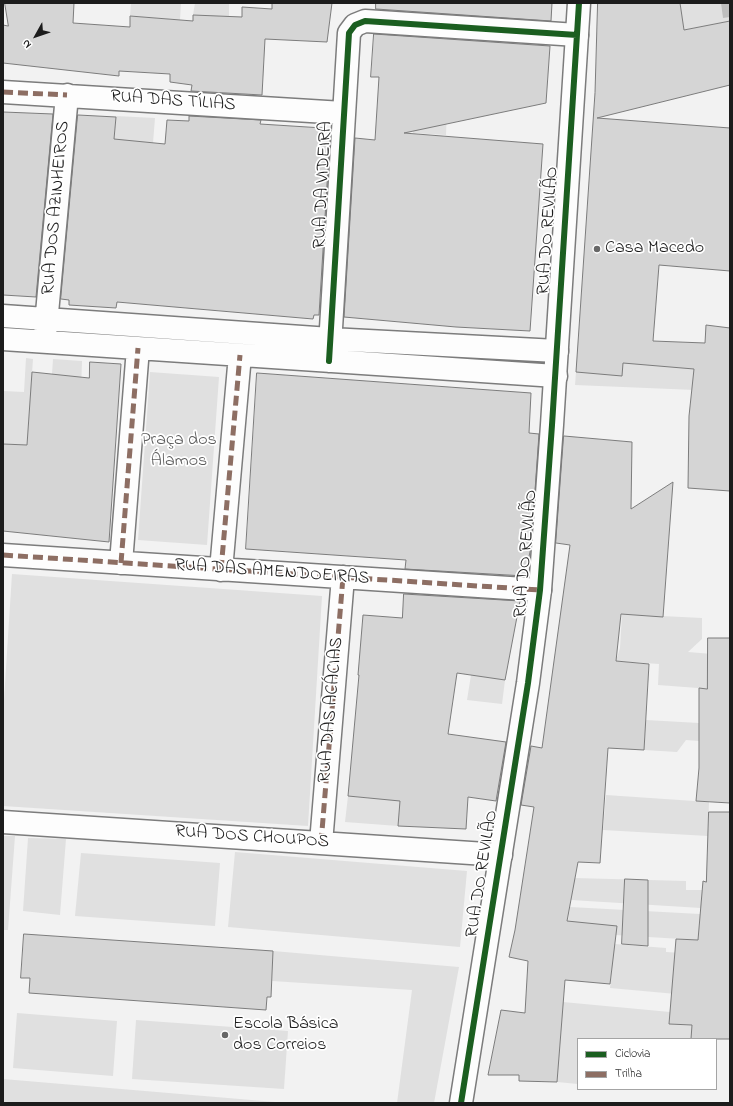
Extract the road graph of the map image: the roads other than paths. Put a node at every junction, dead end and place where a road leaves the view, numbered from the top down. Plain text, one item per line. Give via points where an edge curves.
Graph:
1 (579, 3) edge
2 (577, 35) junction
3 (3, 92) edge
4 (67, 95) junction
5 (343, 113) junction
6 (3, 316) edge
7 (46, 320) junction
8 (3, 339) edge
9 (330, 339) junction
10 (44, 342) junction
11 (138, 348) junction
12 (557, 351) junction
13 (240, 355) junction
14 (329, 361) junction
15 (556, 376) junction
16 (3, 555) edge
17 (121, 563) junction
18 (221, 570) junction
19 (343, 577) junction
20 (540, 590) junction
21 (3, 822) edge
22 (321, 843) junction
23 (501, 855) junction
24 (461, 1103) edge

1 - 2 street, RUA DO REVILÃO
2 - 5 street, RUA DA VIDEIRA via 365,21 355,25 349,33
2 - 12 street, RUA DO REVILÃO
3 - 4 street, RUA DAS TÍLIAS
4 - 5 street, RUA DAS TÍLIAS
4 - 7 street, RUA DOS AZINHEIROS
5 - 9 street, RUA DA VIDEIRA
6 - 7 street
7 - 9 street
7 - 10 street, RUA DOS AZINHEIROS
8 - 10 street
9 - 12 street
9 - 14 street, RUA DA VIDEIRA
10 - 11 street
11 - 13 street
11 - 17 street
12 - 15 street, RUA DO REVILÃO
13 - 14 street
13 - 18 street
14 - 15 street
15 - 20 street, RUA DO REVILÃO
16 - 17 street, RUA DAS AMENDOEIRAS
17 - 18 street, RUA DAS AMENDOEIRAS
18 - 19 street, RUA DAS AMENDOEIRAS
19 - 20 street, RUA DAS AMENDOEIRAS
19 - 22 street, RUA DAS ACÁCIAS
20 - 23 street, RUA DO REVILÃO
21 - 22 street, RUA DOS CHOUPOS
22 - 23 street, RUA DOS CHOUPOS
23 - 24 street, RUA DO REVILÃO

